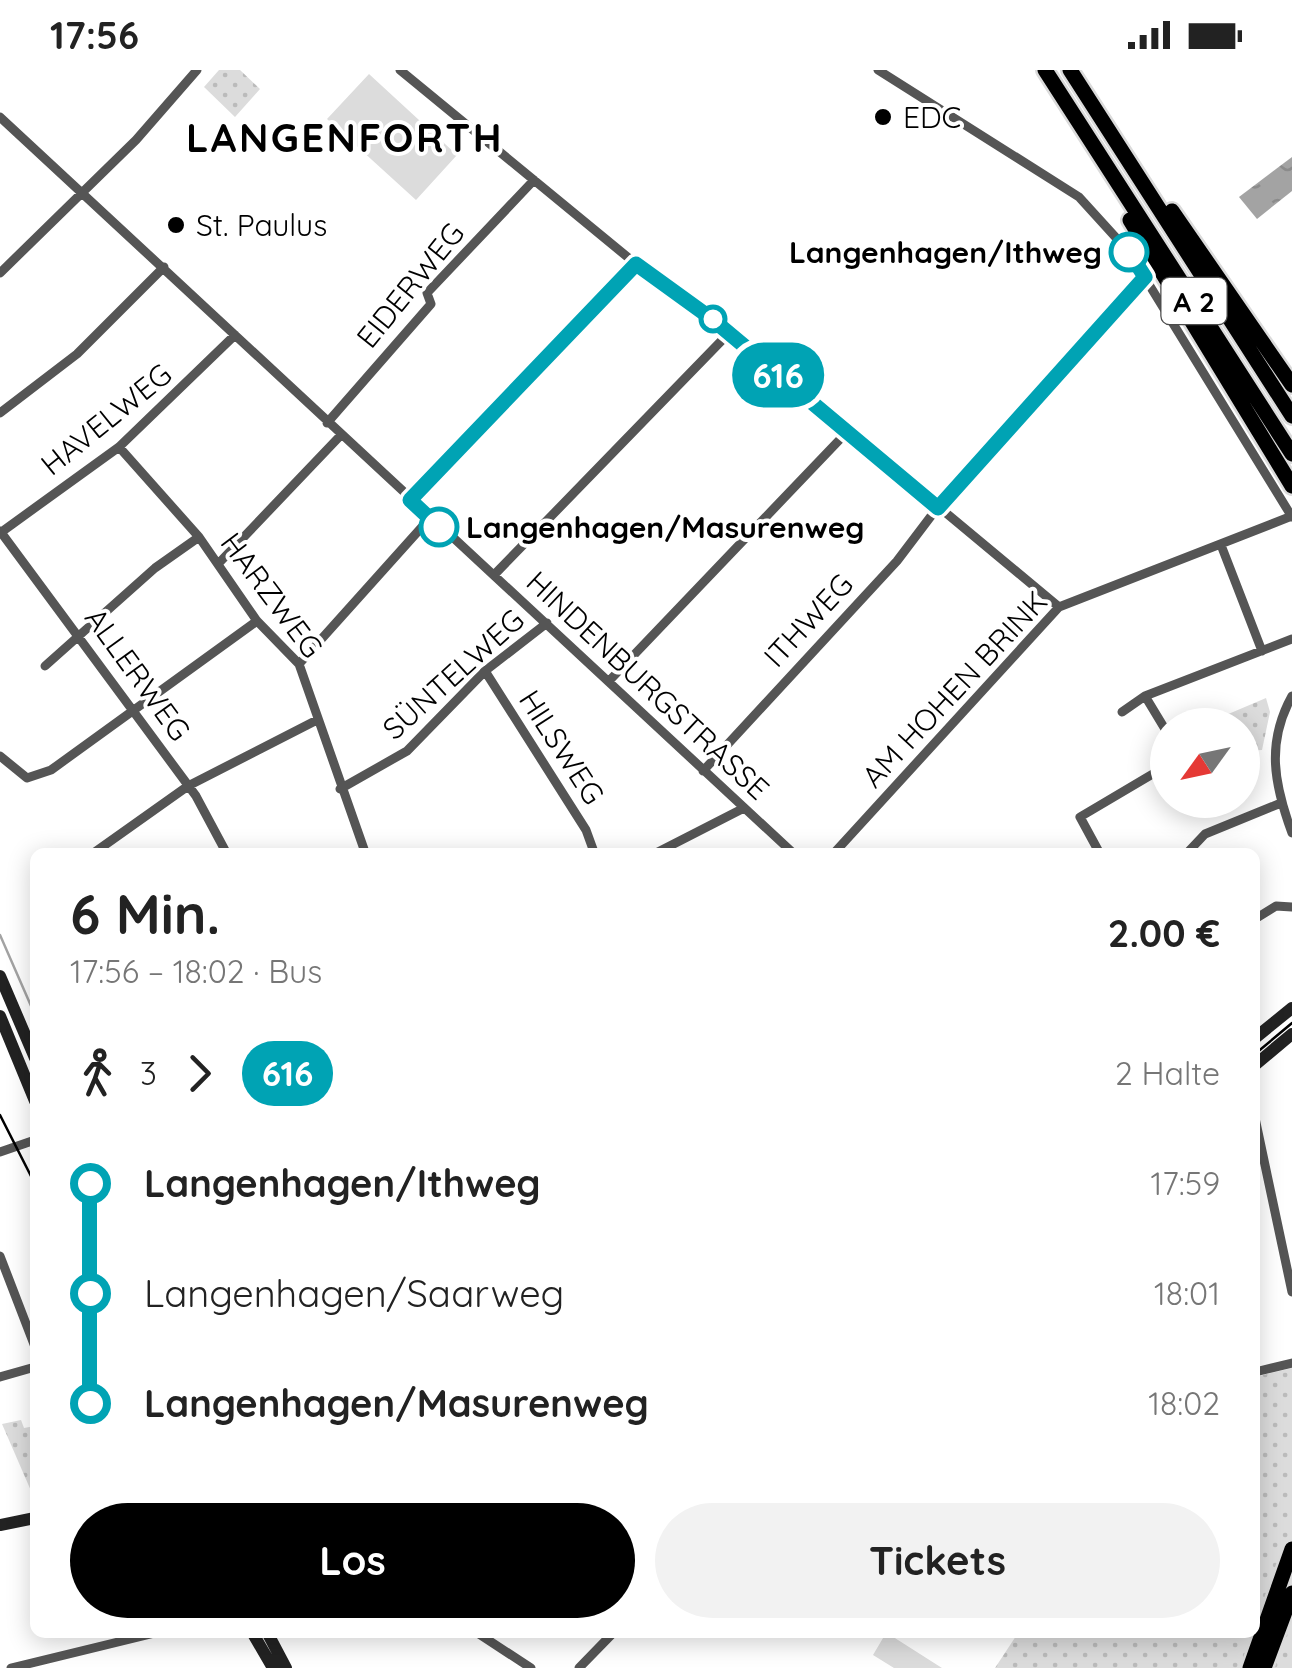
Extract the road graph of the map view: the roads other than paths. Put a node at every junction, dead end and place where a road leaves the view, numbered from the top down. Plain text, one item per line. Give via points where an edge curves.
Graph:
1 (197, 70) edge
2 (400, 70) edge
3 (878, 70) edge
4 (1045, 70) edge
5 (1070, 70) edge
6 (1, 121) edge
7 (1113, 138) junction
8 (1096, 149) junction
9 (534, 180) junction
10 (84, 192) junction
11 (636, 264) junction
12 (164, 266) junction
13 (0, 273) edge
14 (1145, 277) junction
15 (729, 333) junction
16 (236, 334) junction
17 (1292, 385) edge
18 (0, 413) edge
19 (1292, 416) edge
20 (327, 423) junction
21 (846, 433) junction
22 (340, 435) junction
23 (118, 448) junction
24 (1292, 454) edge
25 (1292, 486) edge
26 (410, 500) junction
27 (938, 508) junction
28 (1292, 516) edge
29 (430, 518) junction
30 (0, 532) edge
31 (199, 537) junction
32 (1221, 545) junction
33 (218, 564) junction
34 (494, 575) junction
35 (1060, 607) junction
36 (256, 621) junction
37 (547, 623) junction
38 (81, 637) junction
39 (1292, 639) edge
40 (1262, 651) junction
41 (300, 664) junction
42 (46, 666) dead end
43 (486, 671) junction
44 (610, 681) junction
45 (1145, 696) junction
46 (1292, 696) edge
47 (1152, 708) edge
48 (134, 709) junction
49 (1122, 712) dead end
50 (317, 720) junction
51 (0, 756) edge
52 (704, 771) junction
53 (1150, 774) edge
54 (188, 786) junction
55 (340, 789) junction
56 (1281, 804) junction
57 (744, 808) junction
58 (1292, 833) edge
59 (101, 848) edge
60 (224, 848) edge
61 (363, 848) edge
62 (593, 848) edge
63 (666, 848) edge
64 (783, 848) edge
65 (840, 848) edge
66 (1096, 848) edge
67 (1192, 848) edge
68 (1292, 907) edge
69 (1260, 917) edge
70 (0, 976) edge
71 (1292, 1008) edge
72 (0, 1016) edge
73 (1260, 1034) edge
74 (1292, 1034) edge
75 (30, 1046) edge
76 (1260, 1061) edge
77 (30, 1089) edge
78 (30, 1142) edge
79 (1260, 1142) edge
80 (0, 1152) edge
81 (0, 1256) edge
82 (1292, 1292) edge
83 (30, 1334) edge
84 (1292, 1363) edge
85 (30, 1368) edge
86 (1260, 1371) edge
87 (0, 1377) edge
88 (30, 1519) edge
89 (0, 1526) edge
90 (1292, 1549) edge
91 (1292, 1593) edge
92 (135, 1638) edge
93 (256, 1638) edge
94 (270, 1638) edge
95 (485, 1638) edge
96 (599, 1638) edge
97 (608, 1638) edge
98 (600, 1646) junction
99 (11, 1668) edge
100 (273, 1668) edge
101 (286, 1668) edge
102 (530, 1668) edge
103 (579, 1668) edge
104 (1250, 1668) edge
105 (1264, 1668) edge

1 - 10 street
2 - 9 street
3 - 14 street via 1078,196 1106,222
4 - 8 highway, A 2
5 - 7 highway, A 2
6 - 10 street
7 - 17 highway via 1147,176
7 - 19 highway, A 2
8 - 24 highway, A 2
8 - 25 highway via 1124,211
9 - 11 street
9 - 20 street, EIDERWEG via 427,293 431,304
10 - 12 street, HINDENBURGSTRASSE
10 - 13 street
11 - 15 street
11 - 26 street
12 - 16 street, HINDENBURGSTRASSE
12 - 18 street via 77,354
14 - 27 street, ITHWEG
14 - 28 street
15 - 21 street
15 - 34 street
16 - 20 street, HINDENBURGSTRASSE
16 - 23 street, HAVELWEG
20 - 22 street, HINDENBURGSTRASSE
21 - 27 street
21 - 44 street
22 - 26 street, HINDENBURGSTRASSE
22 - 33 street
23 - 30 street, HAVELWEG
23 - 31 street, HARZWEG
26 - 29 street, HINDENBURGSTRASSE
27 - 35 street
27 - 52 street, ITHWEG
28 - 32 street, AM HOHEN BRINK
29 - 34 street, HINDENBURGSTRASSE
29 - 41 street
30 - 38 street, ALLERWEG
31 - 33 street, HARZWEG
31 - 38 street
32 - 35 street, AM HOHEN BRINK
32 - 40 street
33 - 36 street, HARZWEG
34 - 37 street, HINDENBURGSTRASSE
35 - 65 street, AM HOHEN BRINK
36 - 41 street, HARZWEG
36 - 48 street
37 - 43 street, SÜNTELWEG
37 - 44 street, HINDENBURGSTRASSE
38 - 42 street
38 - 48 street, ALLERWEG
39 - 40 street
40 - 45 street
41 - 50 street, HARZWEG
43 - 55 street, SÜNTELWEG via 408,751
43 - 62 street, HILSWEG
44 - 52 street, HINDENBURGSTRASSE
45 - 47 street
45 - 49 street
46 - 56 street via 1274,748
48 - 51 street via 39,776 16,773
48 - 54 street, ALLERWEG
50 - 54 street
50 - 55 street, HARZWEG
52 - 57 street, HINDENBURGSTRASSE
53 - 66 street via 1082,814
54 - 59 street
54 - 60 street, ALLERWEG
55 - 61 street, HARZWEG
56 - 58 street
56 - 67 street via 1204,834
57 - 63 street
57 - 64 street, HINDENBURGSTRASSE
68 - 69 street via 1276,906
70 - 75 main road
71 - 73 main road
72 - 77 main road
74 - 76 main road
78 - 80 street
79 - 82 street
81 - 83 street
84 - 86 street
85 - 87 street
88 - 89 main road
90 - 104 highway
91 - 105 highway
92 - 99 street
93 - 100 main road
94 - 101 main road
95 - 102 street
96 - 98 street
97 - 98 street
98 - 103 street

